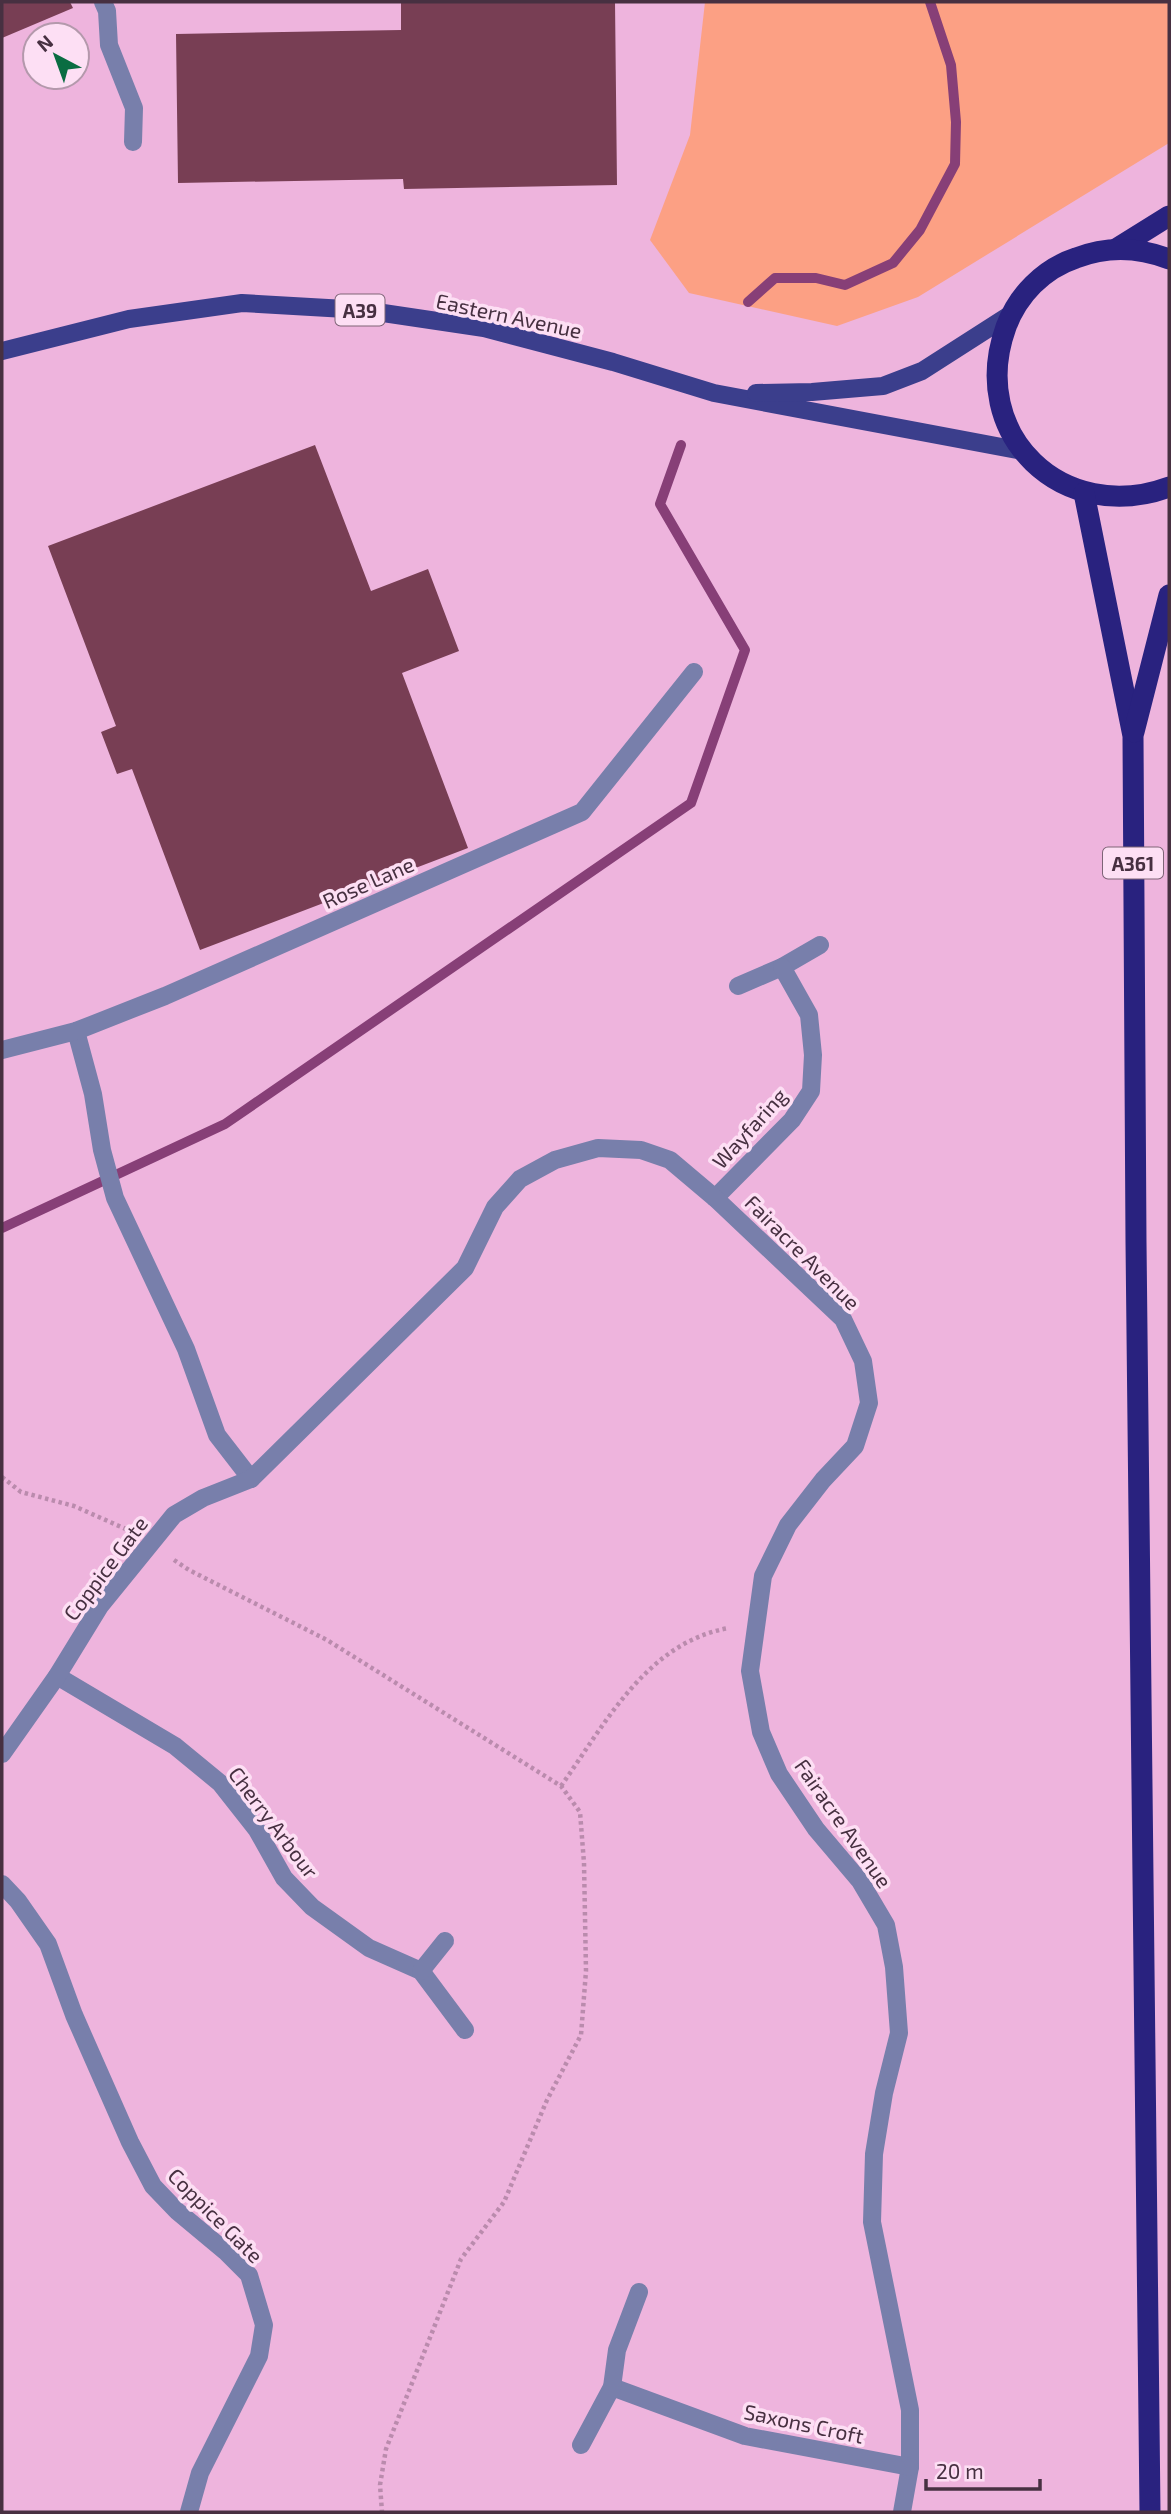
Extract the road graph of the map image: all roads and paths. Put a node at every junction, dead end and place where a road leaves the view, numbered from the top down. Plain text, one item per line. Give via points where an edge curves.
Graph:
1 (103, 2) edge
2 (133, 142) dead end
3 (1169, 216) edge
4 (1116, 249) junction
5 (1169, 259) edge
6 (1011, 314) junction
7 (2, 352) edge
8 (714, 393) junction
9 (1023, 451) junction
10 (1169, 487) edge
11 (1084, 493) junction
12 (1169, 595) edge
13 (694, 672) dead end
14 (1133, 736) junction
15 (820, 945) dead end
16 (782, 967) junction
17 (738, 986) dead end
18 (76, 1031) junction
19 (2, 1050) edge
20 (715, 1198) junction
21 (2, 1477) edge
22 (251, 1479) junction
23 (150, 1544) junction
24 (755, 1624) junction
25 (57, 1676) junction
26 (5, 1744) edge
27 (561, 1786) dead end
28 (2, 1884) edge
29 (444, 1941) dead end
30 (421, 1971) junction
31 (465, 2029) dead end
32 (639, 2292) dead end
33 (612, 2387) junction
34 (581, 2445) dead end
35 (910, 2466) junction
36 (188, 2512) edge
37 (902, 2512) edge
38 (1150, 2512) edge

1 - 2 street via 109,45 134,108
3 - 4 highway
4 - 5 highway via 1149,251
4 - 6 highway via 1091,252 1044,274
6 - 8 main road, Eastern Avenue / A39 via 922,371 883,386
6 - 9 highway via 999,348 996,384 1004,420
7 - 8 main road, Eastern Avenue / A39 via 129,319 242,303 363,310 484,328
8 - 9 main road, Eastern Avenue / A39
9 - 11 highway via 1040,469
10 - 11 highway via 1115,498
11 - 14 highway, A361
12 - 14 highway, A361
13 - 18 street, Rose Lane via 582,812
14 - 38 highway, A361
15 - 16 street
16 - 17 street
16 - 20 street, Wayfaring via 809,1015 811,1091 792,1120
18 - 19 street, Rose Lane
18 - 22 street via 115,1198 186,1349 217,1435
20 - 22 street, Fairacre Avenue via 670,1160 641,1150 598,1148 555,1160 520,1179 495,1207 465,1268
20 - 24 street, Fairacre Avenue via 843,1319 863,1361 869,1403 855,1446 788,1525 763,1576
21 - 23 path via 21,1492 74,1506
22 - 23 street, Coppice Gate via 174,1514
23 - 25 street, Coppice Gate via 100,1606
24 - 27 path via 710,1632 677,1647 639,1679
24 - 35 street, Fairacre Avenue via 750,1671 761,1732 779,1774 816,1829 860,1881 886,1925 894,1967 899,2033 874,2154 872,2222 910,2410
25 - 26 street, Coppice Gate
25 - 30 street, Cherry Arbour via 175,1746 220,1783 257,1830 284,1878 312,1907 369,1948
28 - 36 street, Coppice Gate via 48,1944 74,2015 153,2186 249,2275 264,2325 259,2356 200,2473
29 - 30 street
30 - 31 street, Cherry Arbour
32 - 33 street via 617,2350
33 - 34 street
33 - 35 street, Saxons Croft via 745,2436
35 - 37 street, Fairacre Avenue

